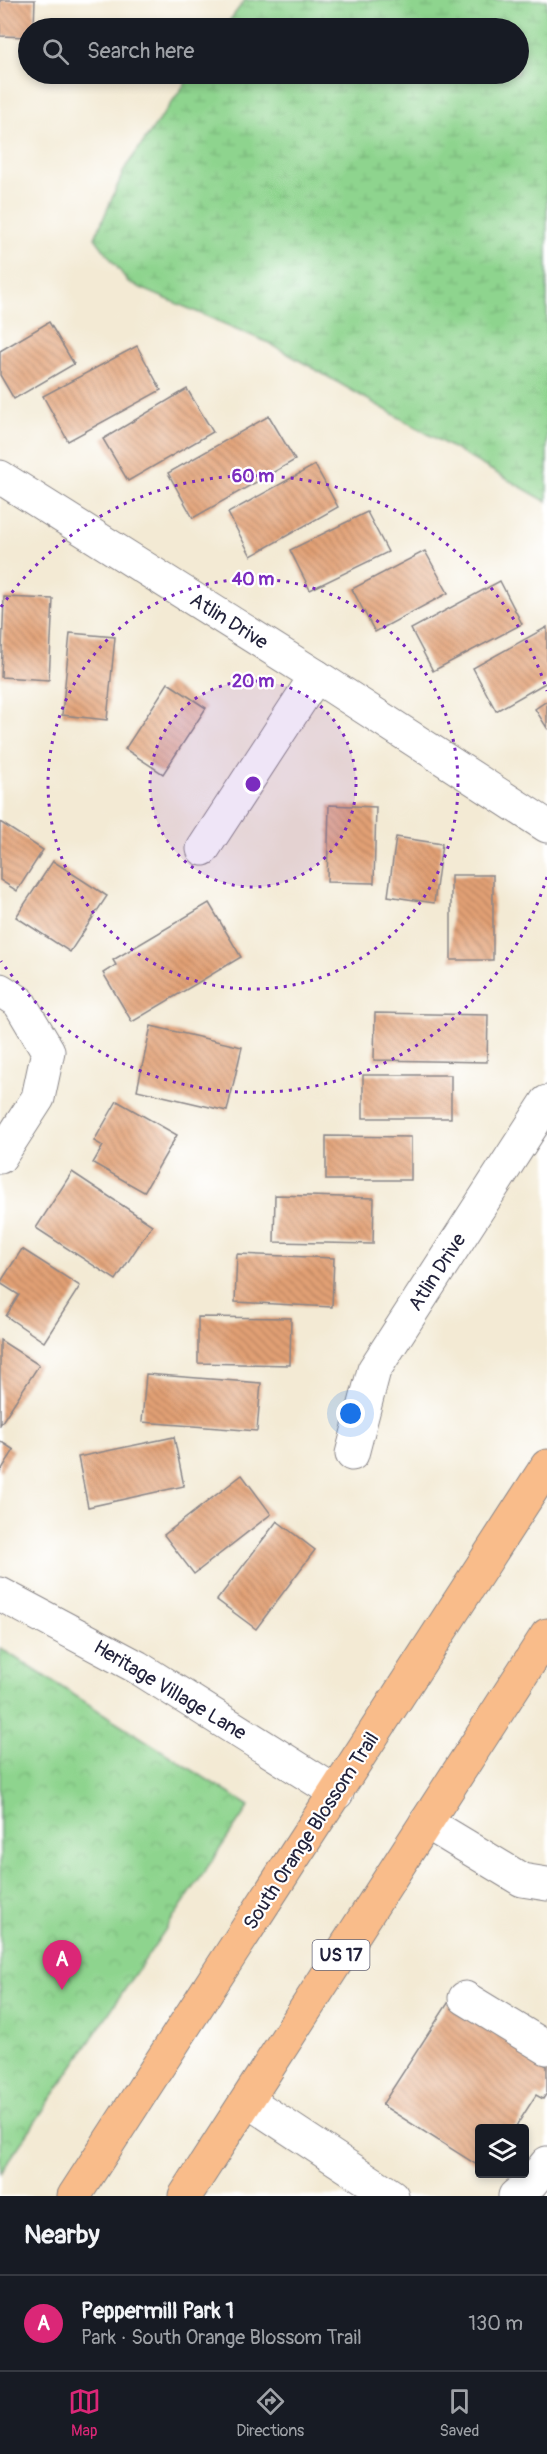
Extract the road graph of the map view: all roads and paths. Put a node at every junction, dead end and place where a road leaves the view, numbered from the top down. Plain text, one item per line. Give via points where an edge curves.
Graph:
1 (0, 477) edge
2 (316, 676) junction
3 (547, 826) edge
4 (203, 849) dead end
5 (0, 990) edge
6 (547, 1102) edge
7 (0, 1157) edge
8 (352, 1454) dead end
9 (547, 1466) edge
10 (0, 1594) edge
11 (547, 1635) edge
12 (337, 1793) junction
13 (426, 1822) junction
14 (547, 1884) edge
15 (465, 1998) dead end
16 (547, 2048) edge
17 (248, 2101) junction
18 (547, 2163) edge
19 (75, 2196) edge
20 (186, 2196) edge
21 (392, 2196) edge
22 (515, 2196) edge

1 - 2 street, Atlin Drive
2 - 3 street, Atlin Drive
2 - 4 street
5 - 7 street via 19,1002 48,1051 38,1098
6 - 8 street, Atlin Drive via 374,1370
9 - 12 main road, South Orange Blossom Trail
10 - 12 street, Heritage Village Lane via 137,1667
11 - 13 main road, US 17
12 - 19 main road, South Orange Blossom Trail
13 - 14 street via 522,1880
13 - 17 main road, US 17
15 - 16 street
17 - 20 main road, US 17
17 - 21 street
18 - 22 street

